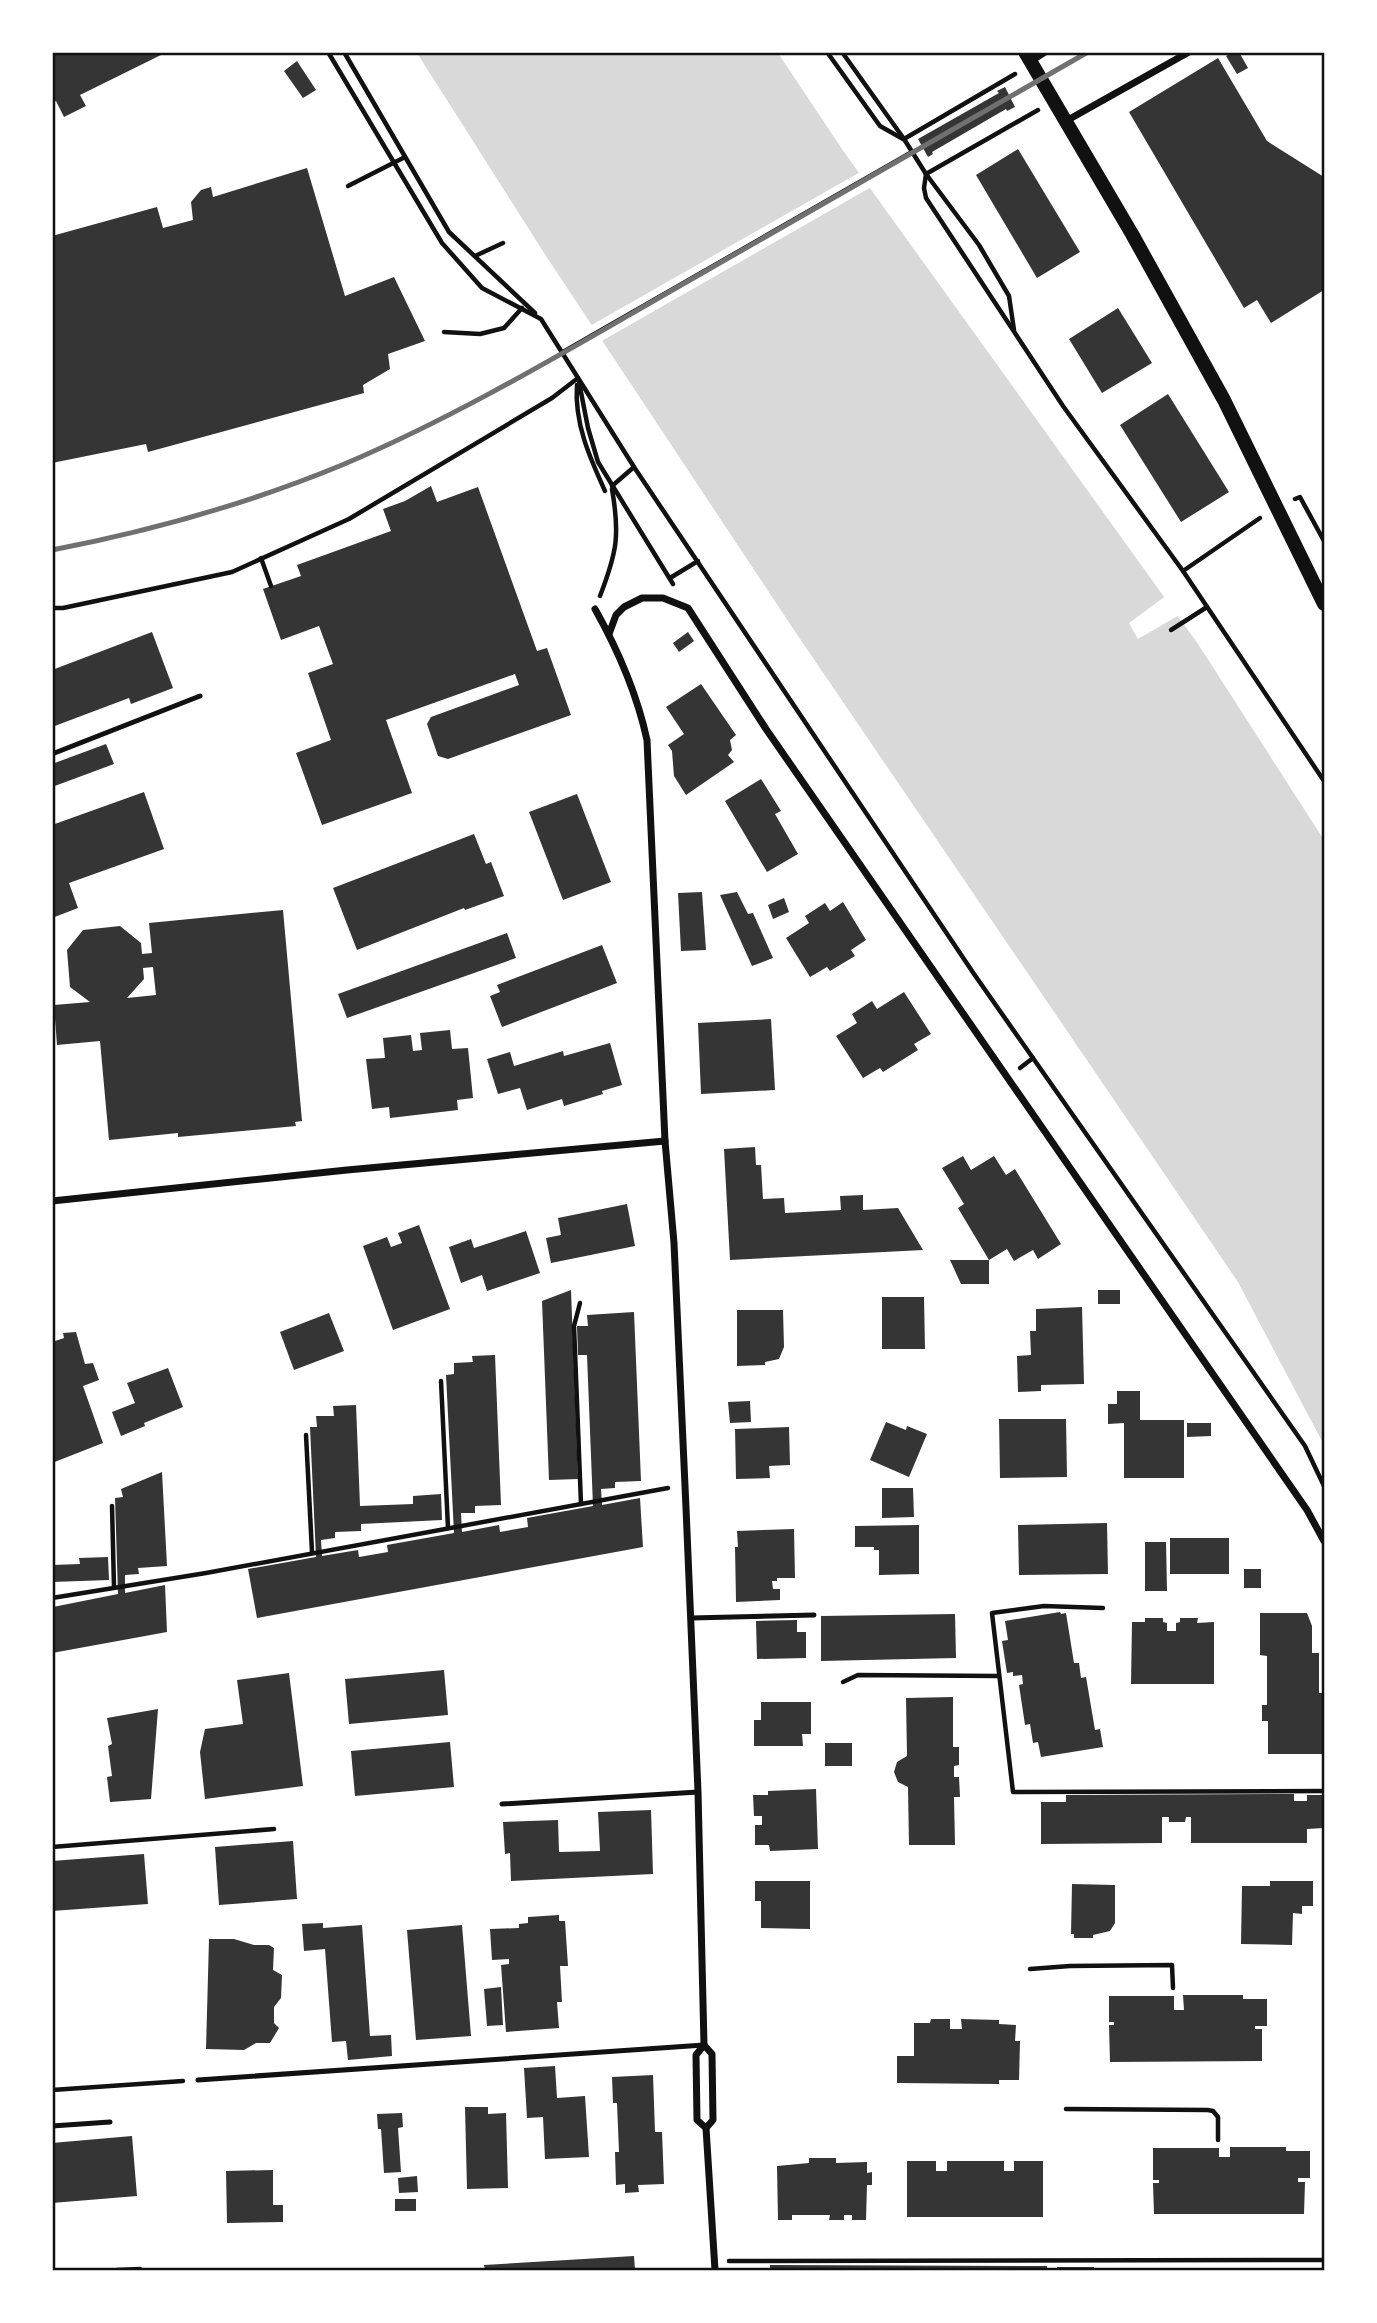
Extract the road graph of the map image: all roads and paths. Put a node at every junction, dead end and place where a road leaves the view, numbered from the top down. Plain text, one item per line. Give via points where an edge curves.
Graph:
1 (328, 52) edge
2 (344, 52) edge
3 (827, 52) edge
4 (842, 52) edge
5 (1045, 52) edge
6 (1189, 52) edge
7 (1029, 59) edge
8 (1053, 101) junction
9 (1066, 121) junction
10 (904, 139) junction
11 (912, 152) junction
12 (405, 158) junction
13 (395, 163) junction
14 (926, 174) junction
15 (348, 186) dead end
16 (503, 243) dead end
17 (475, 256) junction
18 (522, 308) junction
19 (541, 319) junction
20 (444, 332) dead end
21 (1014, 334) junction
22 (563, 352) junction
23 (578, 378) junction
24 (634, 467) junction
25 (611, 486) junction
26 (605, 491) dead end
27 (1300, 497) dead end
28 (1259, 518) dead end
29 (1325, 541) edge
30 (261, 558) junction
31 (698, 561) junction
32 (1183, 571) junction
33 (670, 578) junction
34 (271, 586) dead end
35 (1325, 604) edge
36 (1207, 607) junction
37 (52, 608) edge
38 (688, 608) junction
39 (595, 610) joint
40 (1171, 630) dead end
41 (609, 634) junction
42 (200, 696) dead end
43 (52, 754) edge
44 (1325, 781) edge
45 (665, 1141) junction
46 (52, 1201) edge
47 (580, 1303) dead end
48 (441, 1381) dead end
49 (306, 1435) dead end
50 (1325, 1486) edge
51 (655, 1491) dead end
52 (581, 1504) junction
53 (113, 1506) dead end
54 (447, 1528) junction
55 (1325, 1541) edge
56 (312, 1552) junction
57 (114, 1587) junction
58 (52, 1598) edge
59 (1102, 1608) dead end
60 (814, 1615) dead end
61 (691, 1618) junction
62 (998, 1676) junction
63 (843, 1682) dead end
64 (1325, 1791) edge
65 (698, 1792) junction
66 (502, 1804) dead end
67 (274, 1829) dead end
68 (52, 1847) edge
69 (1030, 1969) dead end
70 (1173, 1988) dead end
71 (704, 2045) junction
72 (198, 2080) joint
73 (52, 2090) edge
74 (1066, 2109) dead end
75 (110, 2122) dead end
76 (52, 2126) edge
77 (706, 2128) junction
78 (1218, 2140) dead end
79 (1325, 2260) edge
80 (715, 2261) junction
81 (140, 2269) dead end
82 (117, 2270) edge
83 (715, 2270) edge

1 - 13 path
2 - 12 path
3 - 10 path via 880,126
4 - 10 path
5 - 7 street
6 - 9 street
7 - 8 main road
7 - 10 path
8 - 9 main road
8 - 14 path
9 - 35 main road via 1224,400
10 - 11 path
11 - 14 path
11 - 22 path
12 - 13 path
12 - 17 path via 449,232
13 - 15 path
13 - 18 path via 442,243 482,288
14 - 21 path via 979,245 1009,296
14 - 21 path via 926,198
16 - 17 path
17 - 19 path
18 - 19 path
18 - 20 path via 503,328 480,334
19 - 22 path
21 - 32 path
22 - 23 path
23 - 24 path
23 - 25 path via 594,451
23 - 26 path via 582,435
23 - 30 path via 349,519
24 - 25 path
24 - 31 path
25 - 33 path
25 - 39 path via 617,520 615,549
27 - 29 path
28 - 32 path
30 - 34 path
30 - 37 path via 232,572
31 - 33 path
31 - 50 path via 974,974 1305,1446
32 - 36 path
33 - 38 path
36 - 40 path
36 - 44 path
38 - 41 street via 663,598 642,598 624,607
38 - 55 street via 766,729
39 - 41 street
41 - 45 street via 641,709 647,740
42 - 43 lane
45 - 46 street
45 - 61 street
47 - 52 path via 574,1326
48 - 54 path
49 - 56 path
51 - 52 path
52 - 54 path
53 - 57 path
54 - 56 path
56 - 57 path
57 - 58 path
59 - 62 path via 1044,1606 992,1613
60 - 61 lane
61 - 65 street
62 - 63 path via 858,1675
62 - 64 path via 1013,1792
65 - 66 lane
65 - 71 street
67 - 68 path
69 - 70 path via 1172,1965
71 - 72 lane
71 - 77 street via 712,2054 713,2120
71 - 77 street via 696,2055 697,2120
72 - 73 path
74 - 78 path via 1213,2111 1218,2117
75 - 76 lane
77 - 80 street
79 - 80 path
80 - 83 street
81 - 82 path

